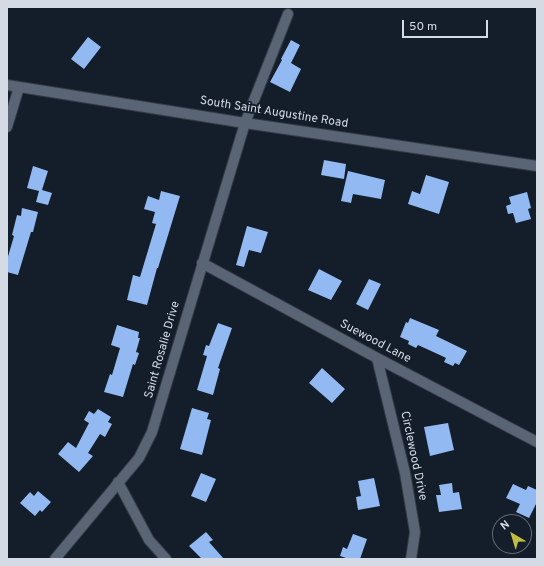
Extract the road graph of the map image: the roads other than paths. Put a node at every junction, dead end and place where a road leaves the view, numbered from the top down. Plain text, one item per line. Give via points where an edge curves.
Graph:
1 (288, 14) dead end
2 (7, 85) edge
3 (19, 87) junction
4 (245, 123) junction
5 (7, 127) edge
6 (537, 166) edge
7 (202, 263) junction
8 (377, 358) junction
9 (537, 442) edge
10 (118, 482) junction
11 (55, 559) edge
12 (166, 559) edge
13 (411, 559) edge

1 - 4 street, Saint Rosalie Drive
2 - 3 street, South Saint Augustine Road
3 - 4 street, South Saint Augustine Road
3 - 5 street
4 - 6 street, South Saint Augustine Road
4 - 7 street, Saint Rosalie Drive
7 - 8 street, Suewood Lane
7 - 10 street, Saint Rosalie Drive via 152,432 139,458
8 - 9 street, Suewood Lane
8 - 13 street, Circlewood Drive via 405,474 415,532
10 - 11 street, Saint Rosalie Drive
10 - 12 street via 149,540

